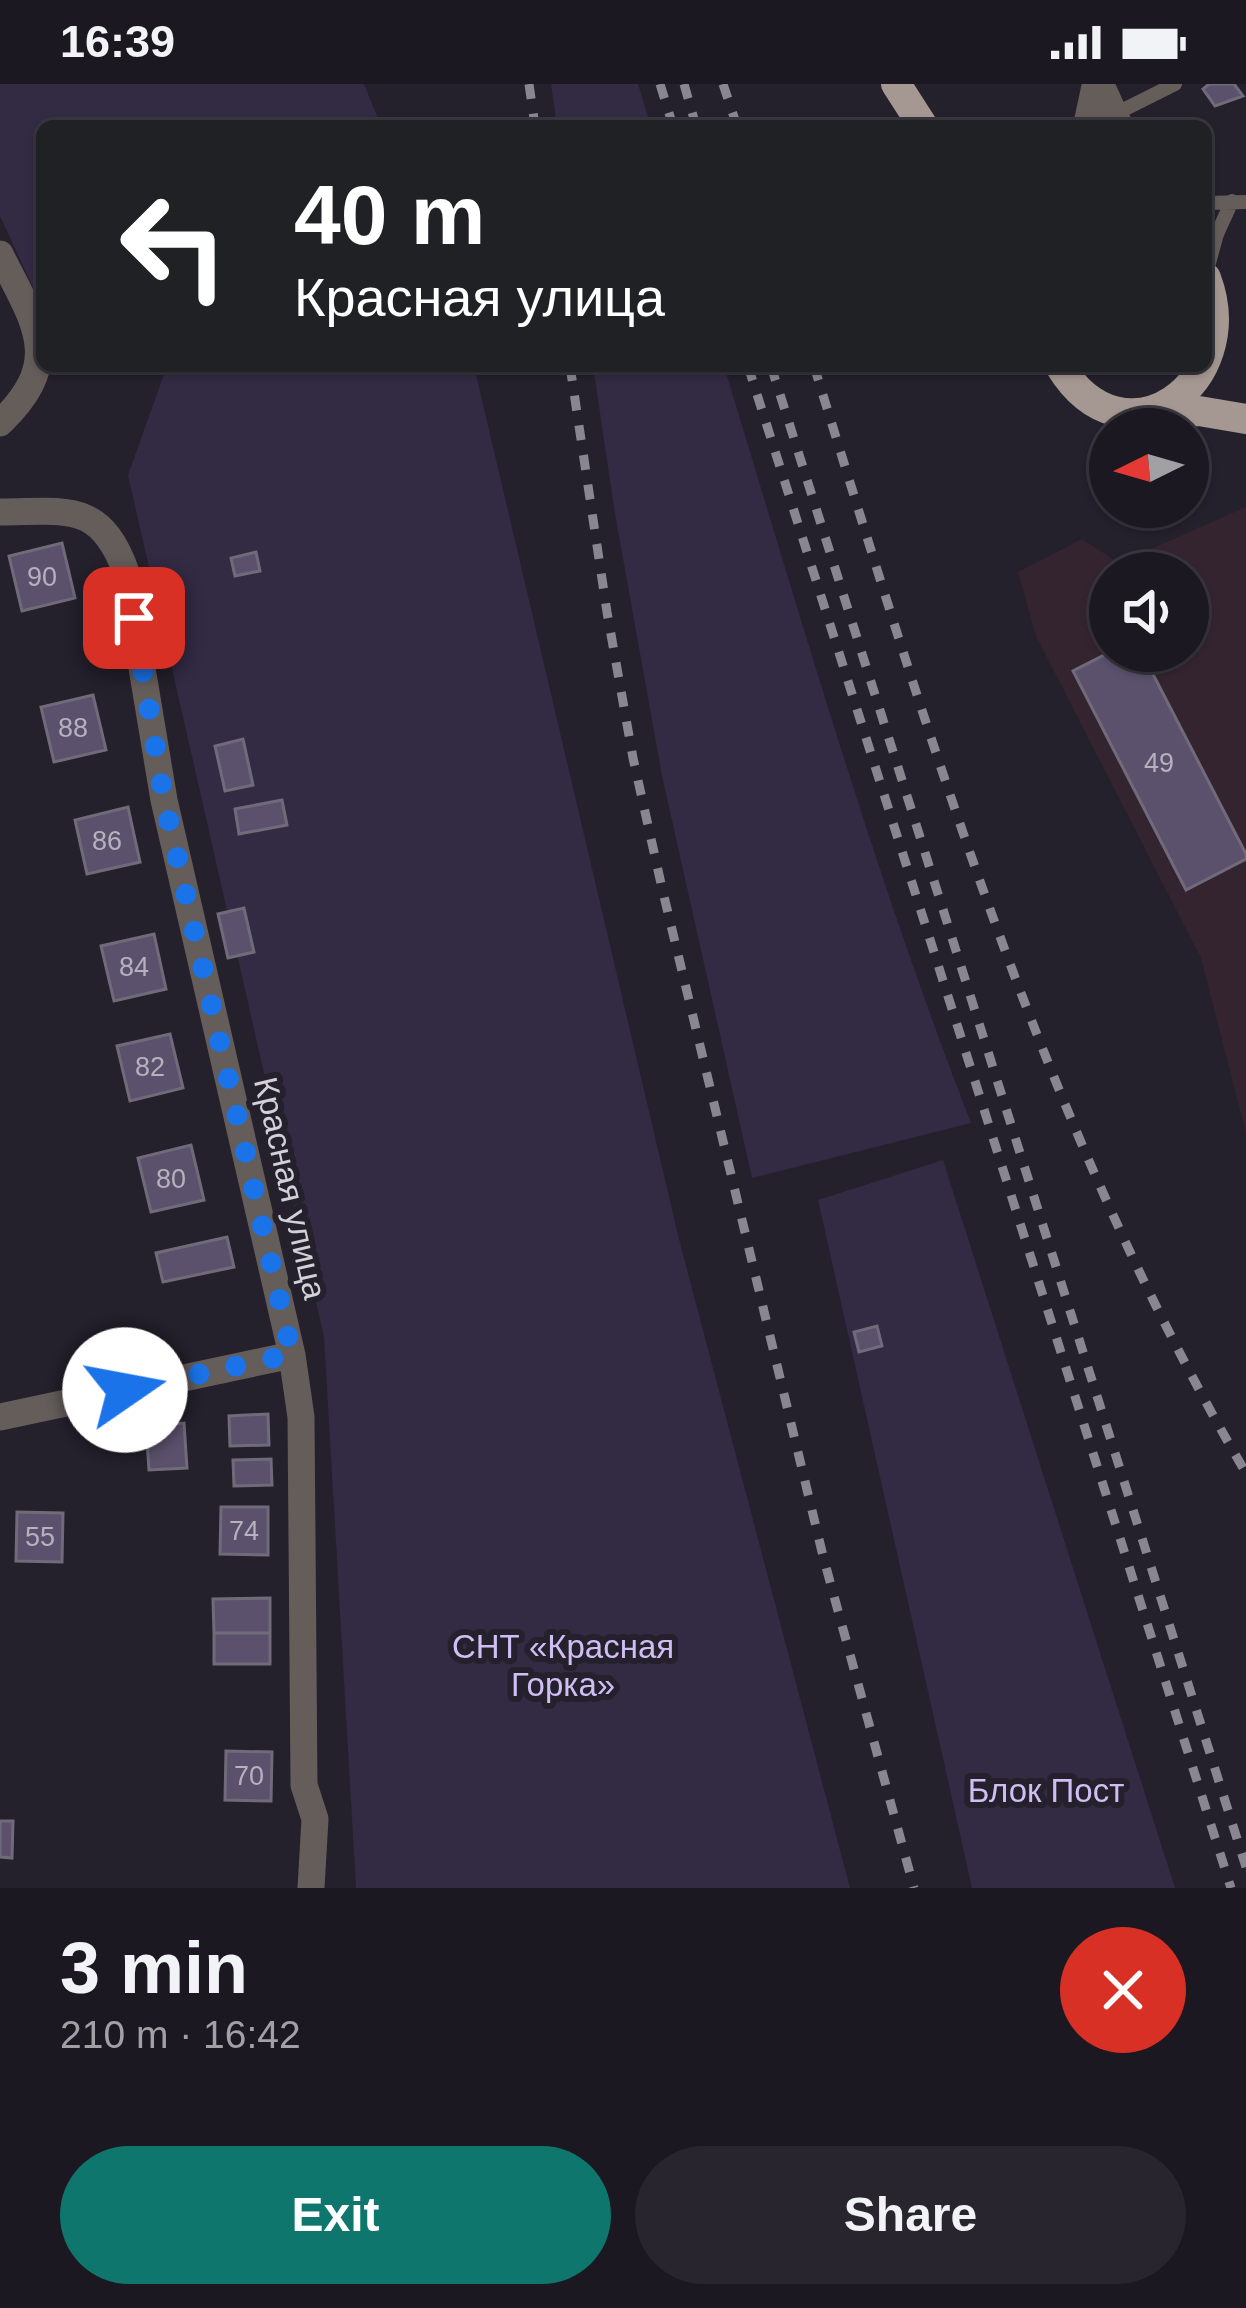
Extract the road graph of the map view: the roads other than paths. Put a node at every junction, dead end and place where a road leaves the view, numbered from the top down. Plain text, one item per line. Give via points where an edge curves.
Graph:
1 (896, 84) edge
2 (1098, 84) edge
3 (1174, 84) edge
4 (919, 120) edge
5 (1107, 120) edge
6 (1111, 120) edge
7 (1239, 201) edge
8 (0, 254) edge
9 (1212, 261) edge
10 (1212, 287) edge
11 (1212, 291) edge
12 (36, 326) edge
13 (1246, 338) edge
14 (1212, 367) edge
15 (36, 372) edge
16 (1065, 372) edge
17 (1210, 372) edge
18 (1109, 408) edge
19 (1167, 408) edge
20 (1209, 413) edge
21 (1246, 419) edge
22 (0, 423) edge
23 (0, 512) edge
24 (292, 1354) junction
25 (0, 1418) edge
26 (311, 1888) edge

1 - 4 main road
2 - 5 street
3 - 6 lane
7 - 9 lane via 1216,234
8 - 12 street
10 - 13 main road
11 - 14 main road via 1222,342
15 - 22 street
16 - 18 main road
17 - 19 main road
20 - 21 main road
23 - 24 street, Красная улица via 95,520 126,572 164,800
24 - 25 street
24 - 26 street, Красная улица via 301,1418

